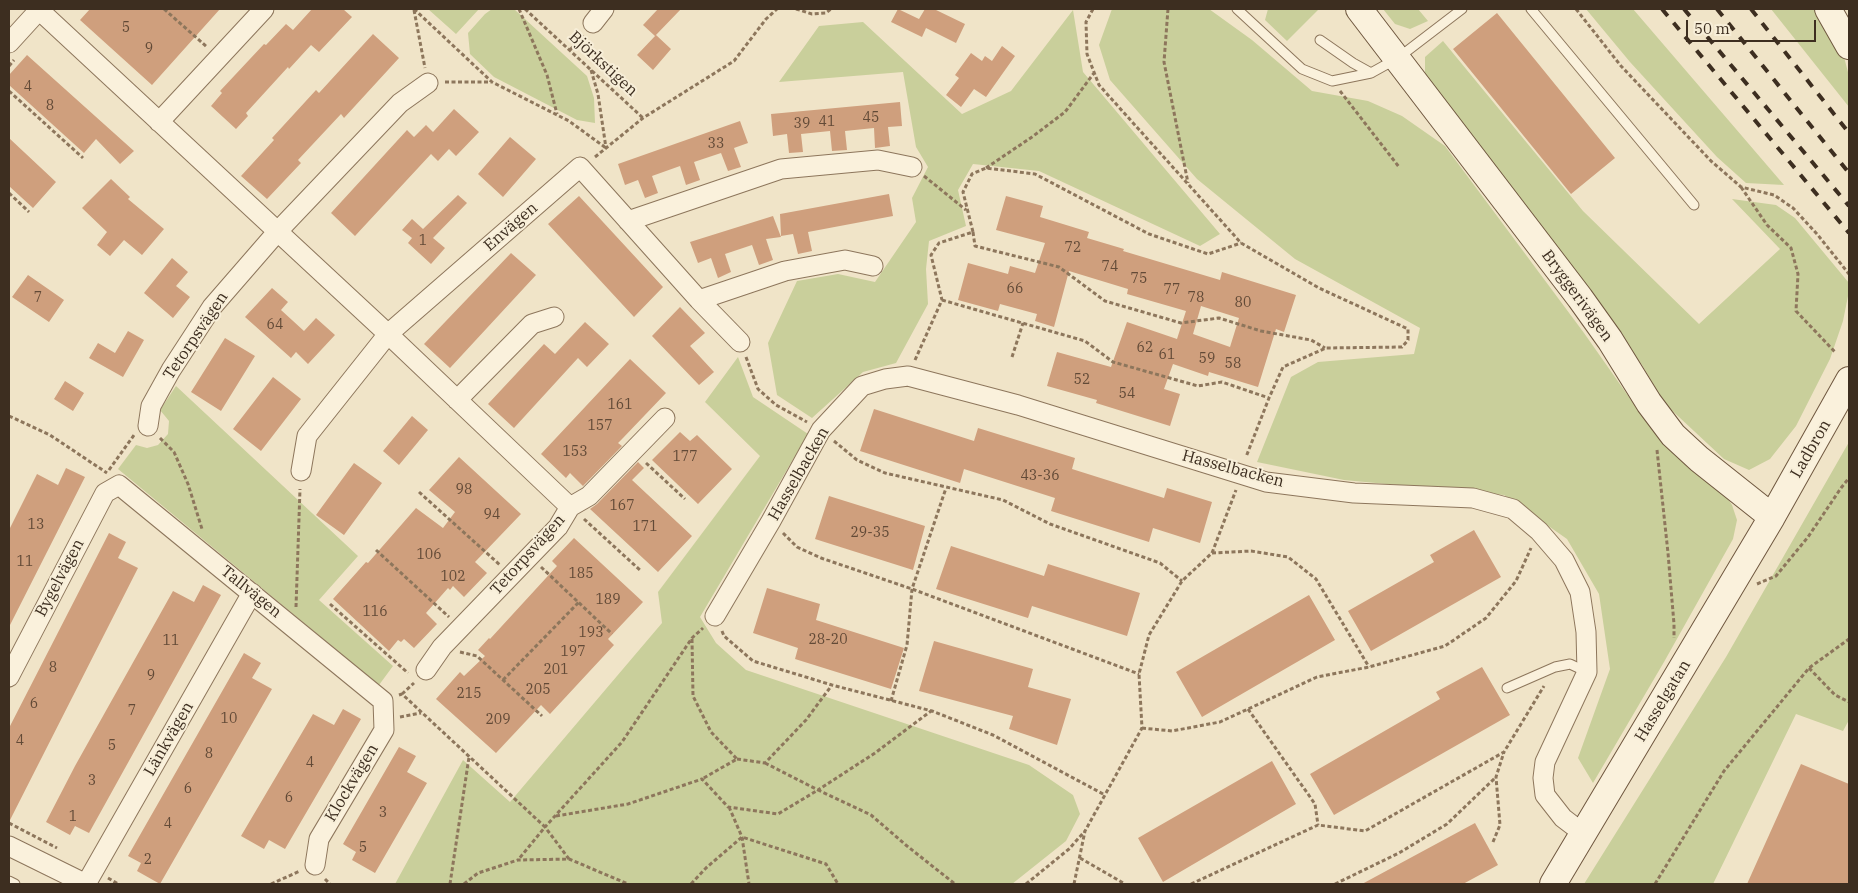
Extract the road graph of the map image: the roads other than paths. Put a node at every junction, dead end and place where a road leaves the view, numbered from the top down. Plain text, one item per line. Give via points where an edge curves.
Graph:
1 (39, 9) edge
2 (264, 9) edge
3 (1237, 9) edge
4 (1359, 9) edge
5 (1462, 9) edge
6 (1531, 9) edge
7 (1828, 9) edge
8 (1320, 40) dead end
9 (9, 43) edge
10 (1849, 46) edge
11 (1398, 58) junction
12 (1371, 73) junction
13 (428, 84) road end
14 (159, 122) junction
15 (912, 167) road end
16 (1694, 205) dead end
17 (628, 221) junction
18 (278, 231) junction
19 (873, 266) dead end
20 (699, 300) junction
21 (554, 316) dead end
22 (388, 334) junction
23 (740, 342) road end
24 (1849, 380) edge
25 (457, 400) junction
26 (665, 418) dead end
27 (148, 426) road end
28 (301, 471) road end
29 (113, 479) joint
30 (570, 507) junction
31 (1772, 518) junction
32 (252, 593) junction
33 (715, 616) road end
34 (417, 672) road end
35 (1587, 672) junction
36 (9, 676) edge
37 (1507, 688) dead end
38 (383, 701) joint
39 (1584, 834) junction
40 (9, 846) edge
41 (315, 865) road end
42 (9, 881) edge
43 (15, 884) edge
44 (86, 884) edge
45 (1553, 884) edge

1 - 9 street, Tetorpsvägen
1 - 14 street, Tetorpsvägen
2 - 14 street
3 - 12 lane via 1302,69 1332,81
4 - 11 street, Bryggerivägen
5 - 11 lane
6 - 16 lane
7 - 10 street
8 - 12 lane
11 - 12 lane
11 - 31 street, Bryggerivägen via 1580,298 1673,435
13 - 18 street, Tetorpsvägen via 400,103
14 - 18 street, Tetorpsvägen
15 - 17 street via 878,160 780,169
17 - 20 street
17 - 22 street, Envägen via 580,167
18 - 22 street, Tetorpsvägen
18 - 27 street, Tetorpsvägen via 212,307 151,406
19 - 20 street via 845,260 785,271
20 - 23 street
21 - 25 street via 532,324
22 - 25 street, Tetorpsvägen
22 - 28 street via 307,436
24 - 31 street, Ladbron
25 - 30 street, Tetorpsvägen
26 - 30 street, Tetorpsvägen via 589,496
29 - 32 street, Tallvägen
29 - 36 street, Bygelvägen
30 - 34 street, Tetorpsvägen via 558,527
31 - 39 street, Hasselgatan
32 - 38 street, Tallvägen
32 - 44 street, Länkvägen
33 - 35 street, Hasselbacken via 821,430 862,386 908,376 1018,405 1266,482 1354,493 1472,498 1512,509 1564,560 1580,592
35 - 37 lane via 1570,664 1554,667
35 - 39 street, Hasselbacken via 1545,762 1544,778 1546,795 1563,818
38 - 41 street, Klockvägen via 384,730 319,839
39 - 45 street, Hasselgatan
40 - 44 street
42 - 43 lane

